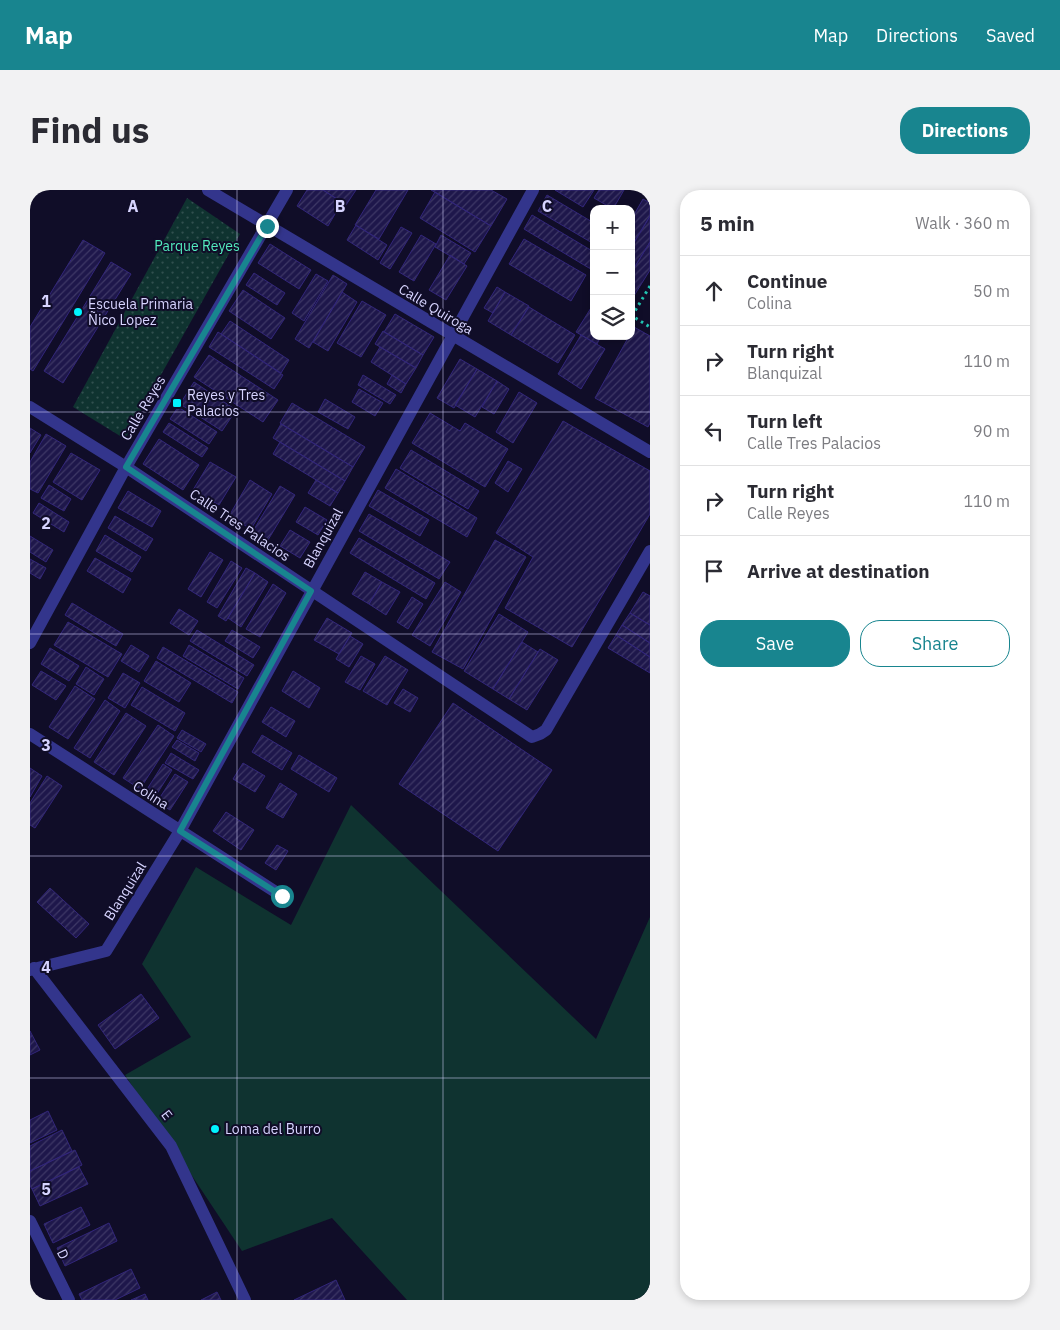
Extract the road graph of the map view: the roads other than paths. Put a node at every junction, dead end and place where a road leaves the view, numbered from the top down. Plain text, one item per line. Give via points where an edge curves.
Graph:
1 (208, 190) edge
2 (287, 190) edge
3 (533, 190) edge
4 (267, 226) junction
5 (452, 336) junction
6 (30, 407) edge
7 (650, 452) edge
8 (126, 467) junction
9 (650, 551) edge
10 (311, 591) junction
11 (30, 643) edge
12 (30, 734) edge
13 (180, 831) junction
14 (282, 896) dead end
15 (32, 969) edge
16 (30, 1221) edge
17 (69, 1300) edge
18 (246, 1300) edge

1 - 4 street, Calle Quiroga
2 - 4 street, Calle Reyes
3 - 5 street, Blanquizal
4 - 5 street, Calle Quiroga
4 - 8 street, Calle Reyes
5 - 7 street, Calle Quiroga
5 - 10 street, Blanquizal
6 - 8 street, Calle Tres Palacios
8 - 10 street, Calle Tres Palacios
8 - 11 street, Calle Reyes
9 - 10 street, Calle Tres Palacios via 546,730 532,737
10 - 13 street, Blanquizal
12 - 13 street, Colina
13 - 14 street, Colina
13 - 15 street, Blanquizal via 106,951
15 - 18 street, E via 172,1146
16 - 17 street, D

